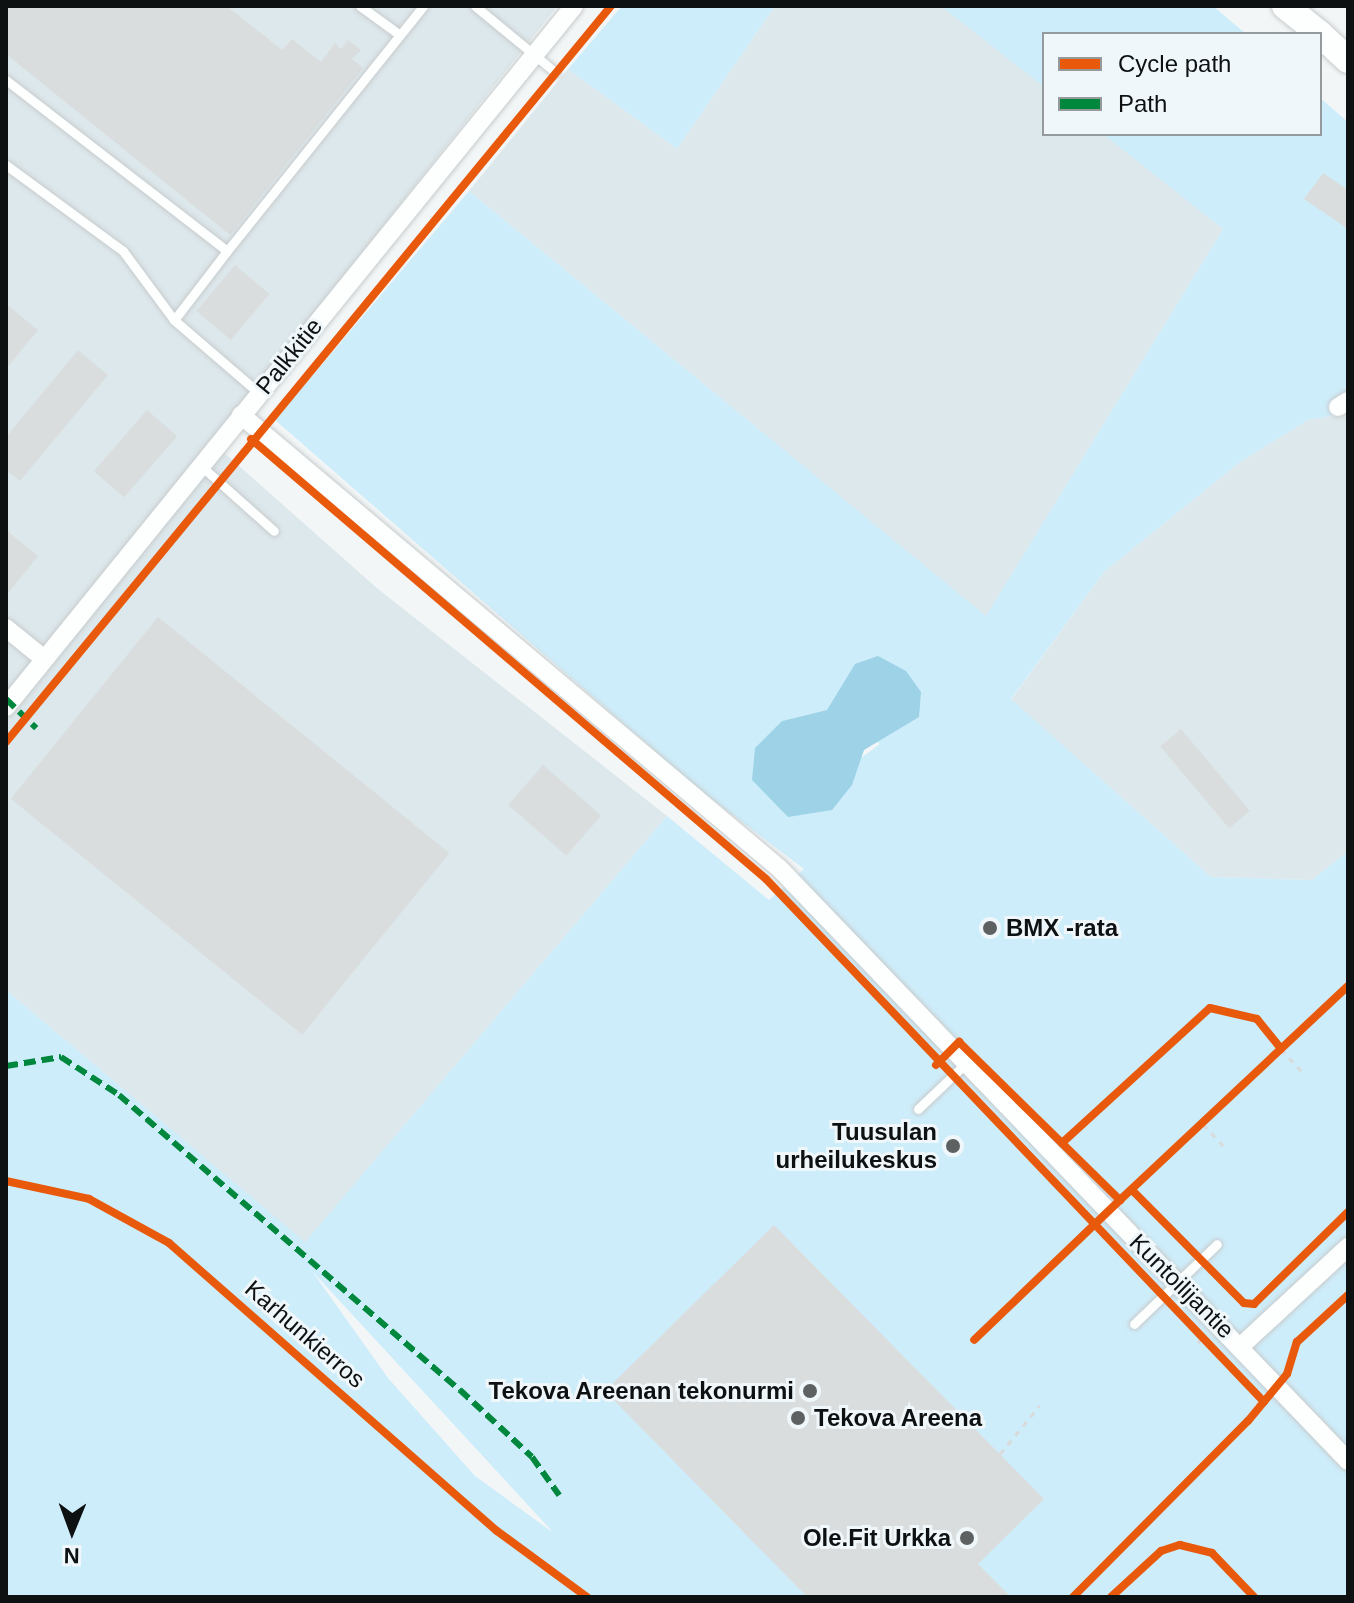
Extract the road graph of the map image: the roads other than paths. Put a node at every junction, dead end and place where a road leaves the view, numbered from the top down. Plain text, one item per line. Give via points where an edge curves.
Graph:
1 (360, 6) edge
2 (423, 6) edge
3 (475, 6) edge
4 (574, 6) edge
5 (1285, 6) edge
6 (1318, 32) edge
7 (400, 35) junction
8 (1322, 36) edge
9 (534, 55) junction
10 (1348, 60) edge
11 (555, 72) dead end
12 (6, 80) edge
13 (6, 165) edge
14 (227, 251) junction
15 (174, 320) junction
16 (259, 393) junction
17 (241, 415) junction
18 (200, 465) junction
19 (274, 531) dead end
20 (6, 628) edge
21 (43, 658) junction
22 (6, 707) edge
23 (963, 1066) junction
24 (918, 1109) dead end
25 (1217, 1244) dead end
26 (1348, 1247) edge
27 (1177, 1281) junction
28 (1134, 1324) dead end
29 (1241, 1346) junction
30 (1348, 1461) edge

1 - 7 lane
2 - 7 lane
3 - 9 lane
4 - 9 street, Palkkitie
5 - 6 street
7 - 14 lane
8 - 10 street
9 - 11 lane
9 - 16 street, Palkkitie
12 - 14 lane
13 - 15 lane via 123,251
14 - 15 lane
15 - 16 lane
16 - 17 street, Palkkitie
17 - 18 street, Palkkitie
17 - 23 street, Kuntoilijantie via 779,868
18 - 19 lane
18 - 21 street, Palkkitie
20 - 21 street
21 - 22 street, Palkkitie
23 - 24 lane
23 - 27 street, Kuntoilijantie via 1038,1131
25 - 27 lane
26 - 29 street
27 - 28 lane
27 - 29 street, Kuntoilijantie
29 - 30 street, Kuntoilijantie

